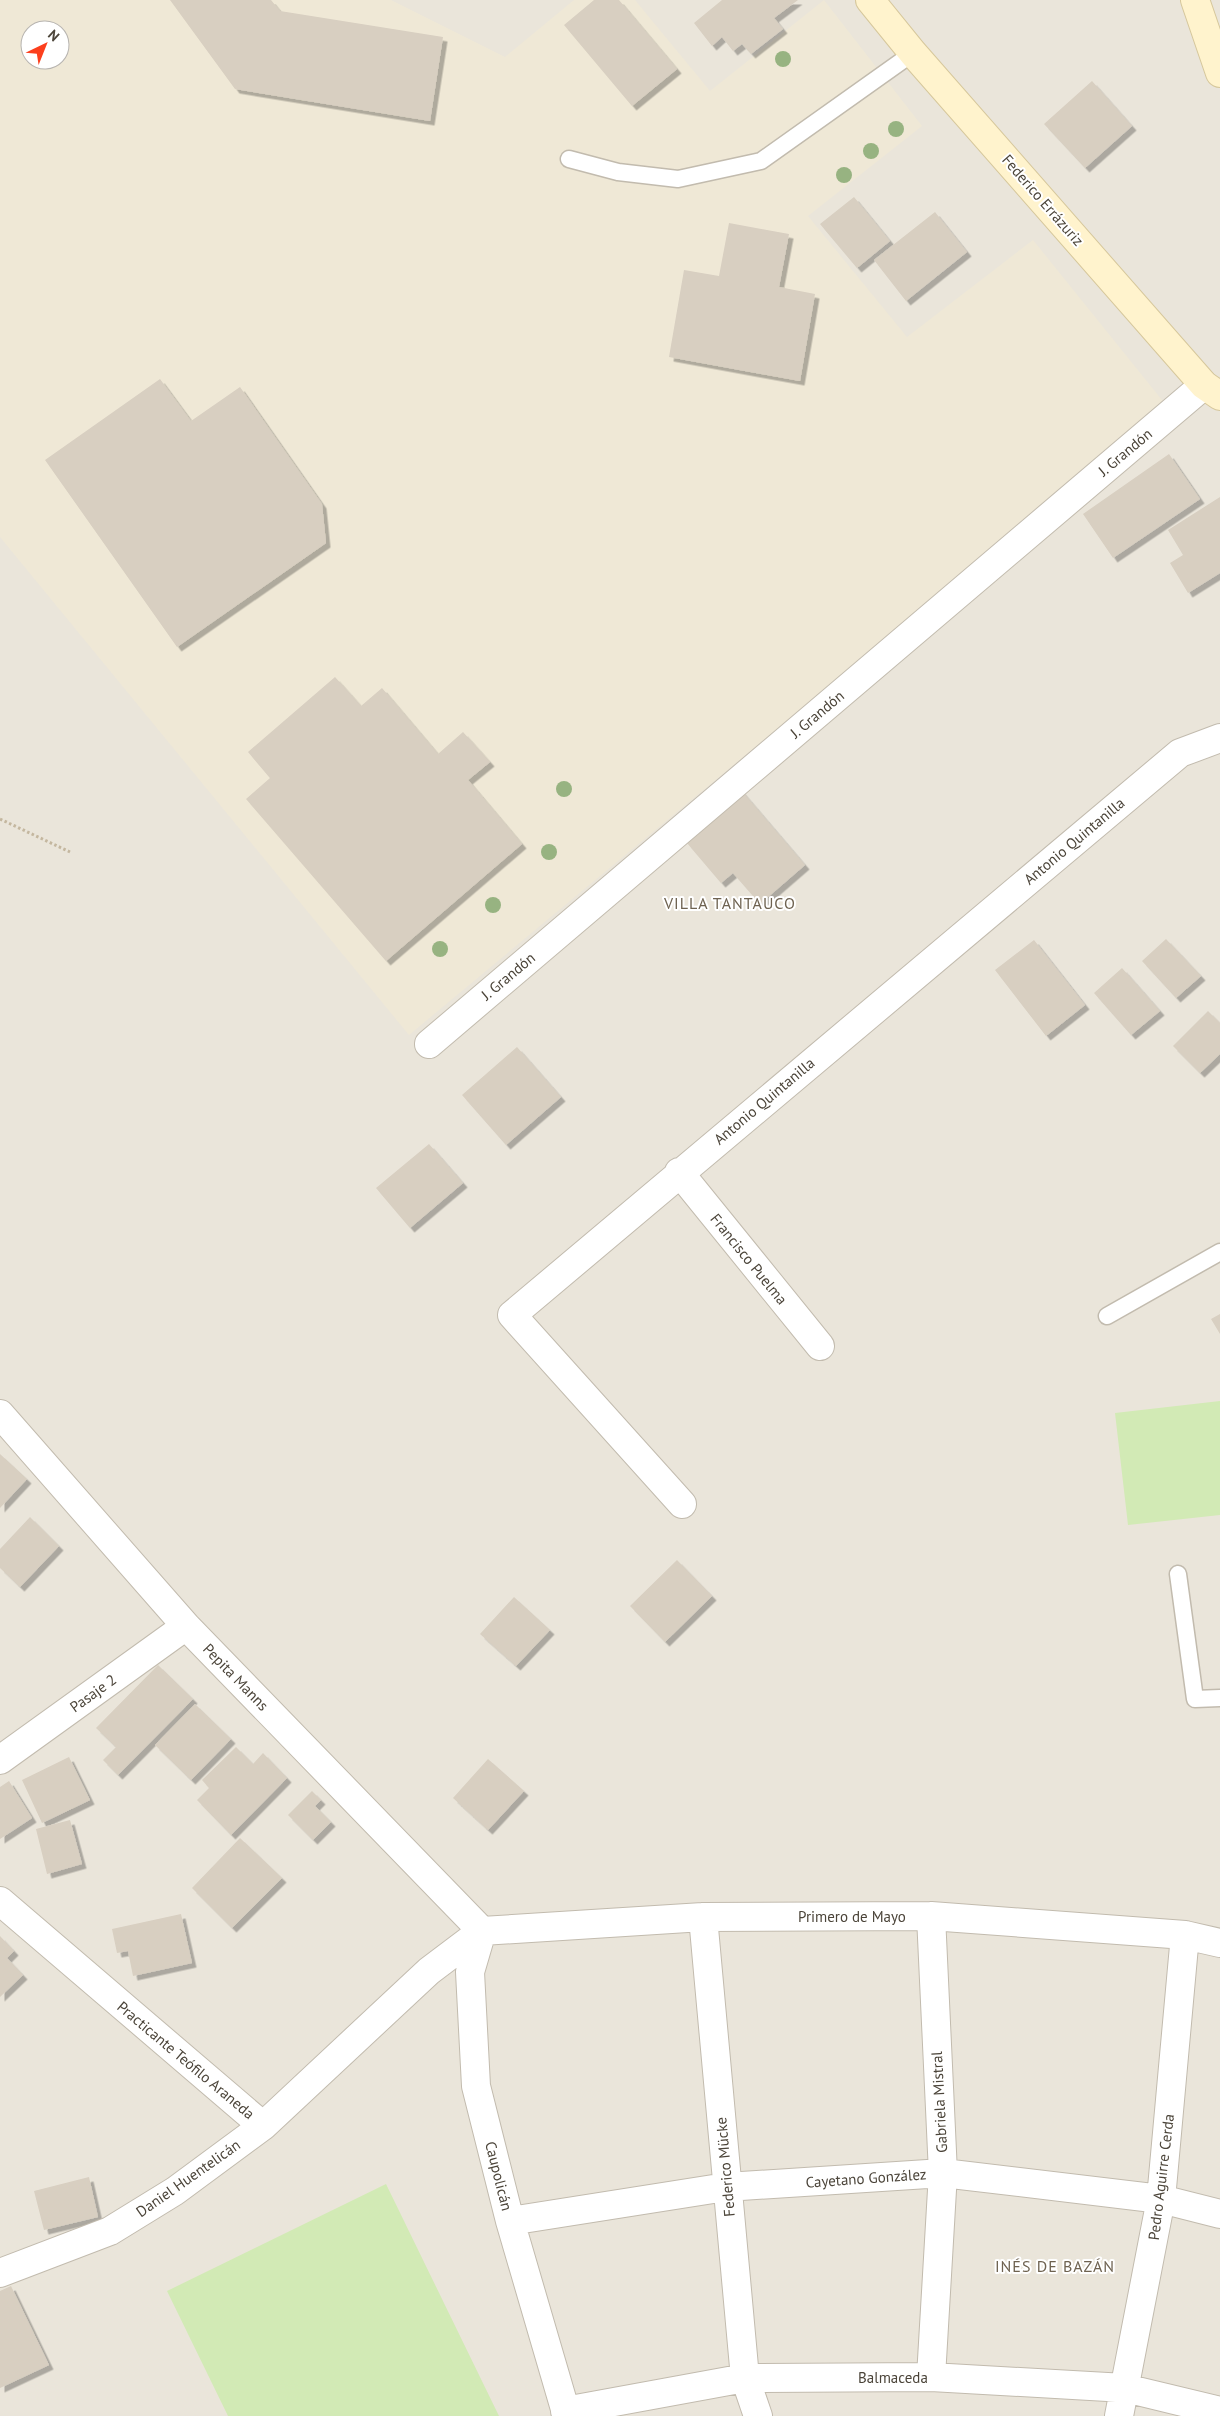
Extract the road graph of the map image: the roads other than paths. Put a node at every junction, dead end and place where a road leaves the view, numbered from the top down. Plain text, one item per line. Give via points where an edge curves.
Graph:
1 (870, 0) edge
2 (1195, 0) edge
3 (913, 54) junction
4 (1220, 73) edge
5 (569, 159) dead end
6 (1212, 391) edge
7 (1220, 738) edge
8 (429, 1044) dead end
9 (679, 1172) junction
10 (1220, 1252) edge
11 (1108, 1316) dead end
12 (820, 1346) dead end
13 (0, 1414) edge
14 (682, 1504) dead end
15 (1178, 1574) dead end
16 (186, 1626) junction
17 (1220, 1698) edge
18 (0, 1760) edge
19 (0, 1901) edge
20 (931, 1916) junction
21 (703, 1917) junction
22 (482, 1931) junction
23 (1185, 1935) junction
24 (1220, 1944) edge
25 (263, 2126) junction
26 (943, 2173) junction
27 (726, 2188) junction
28 (1161, 2200) junction
29 (1220, 2214) edge
30 (510, 2221) junction
31 (0, 2272) edge
32 (931, 2377) junction
33 (745, 2378) junction
34 (1125, 2388) junction
35 (1220, 2411) edge
36 (566, 2414) edge
37 (758, 2416) edge
38 (1119, 2416) edge

1 - 3 street, Federico Errázuriz
2 - 4 street
3 - 5 lane via 761,161 678,179 618,172
3 - 6 street, Federico Errázuriz
6 - 8 street, J. Grandón
7 - 9 street, Antonio Quintanilla via 1180,753
9 - 12 street, Francisco Puelma
9 - 14 street, Antonio Quintanilla via 512,1315
10 - 11 lane
13 - 16 street, Pepita Manns
15 - 17 lane via 1195,1699
16 - 18 street, Pasaje 2
16 - 22 street, Pepita Manns
19 - 25 street, Practicante Teófilo Araneda
20 - 21 street, Primero de Mayo
20 - 23 street, Primero de Mayo
20 - 26 street, Gabriela Mistral
21 - 22 street, Primero de Mayo
21 - 27 street, Federico Mücke
22 - 25 street, Practicante Teófilo Araneda via 429,1971
22 - 30 street, Caupolicán via 470,1972 476,2086
23 - 24 street, Primero de Mayo
23 - 28 street, Pedro Aguirre Cerda
25 - 31 street, Daniel Huentelicán via 175,2192 110,2231
26 - 27 street, Cayetano González
26 - 28 street, Cayetano González
26 - 32 street, Gabriela Mistral
27 - 30 street, Cayetano González
27 - 33 street, Federico Mücke
28 - 29 street, Cayetano González
28 - 34 street, Pedro Aguirre Cerda
30 - 36 street, Caupolicán
32 - 33 street, Balmaceda
32 - 34 street, Balmaceda
33 - 36 street, Balmaceda
33 - 37 street, Federico Mücke
34 - 35 street, Balmaceda
34 - 38 street, Pedro Aguirre Cerda

